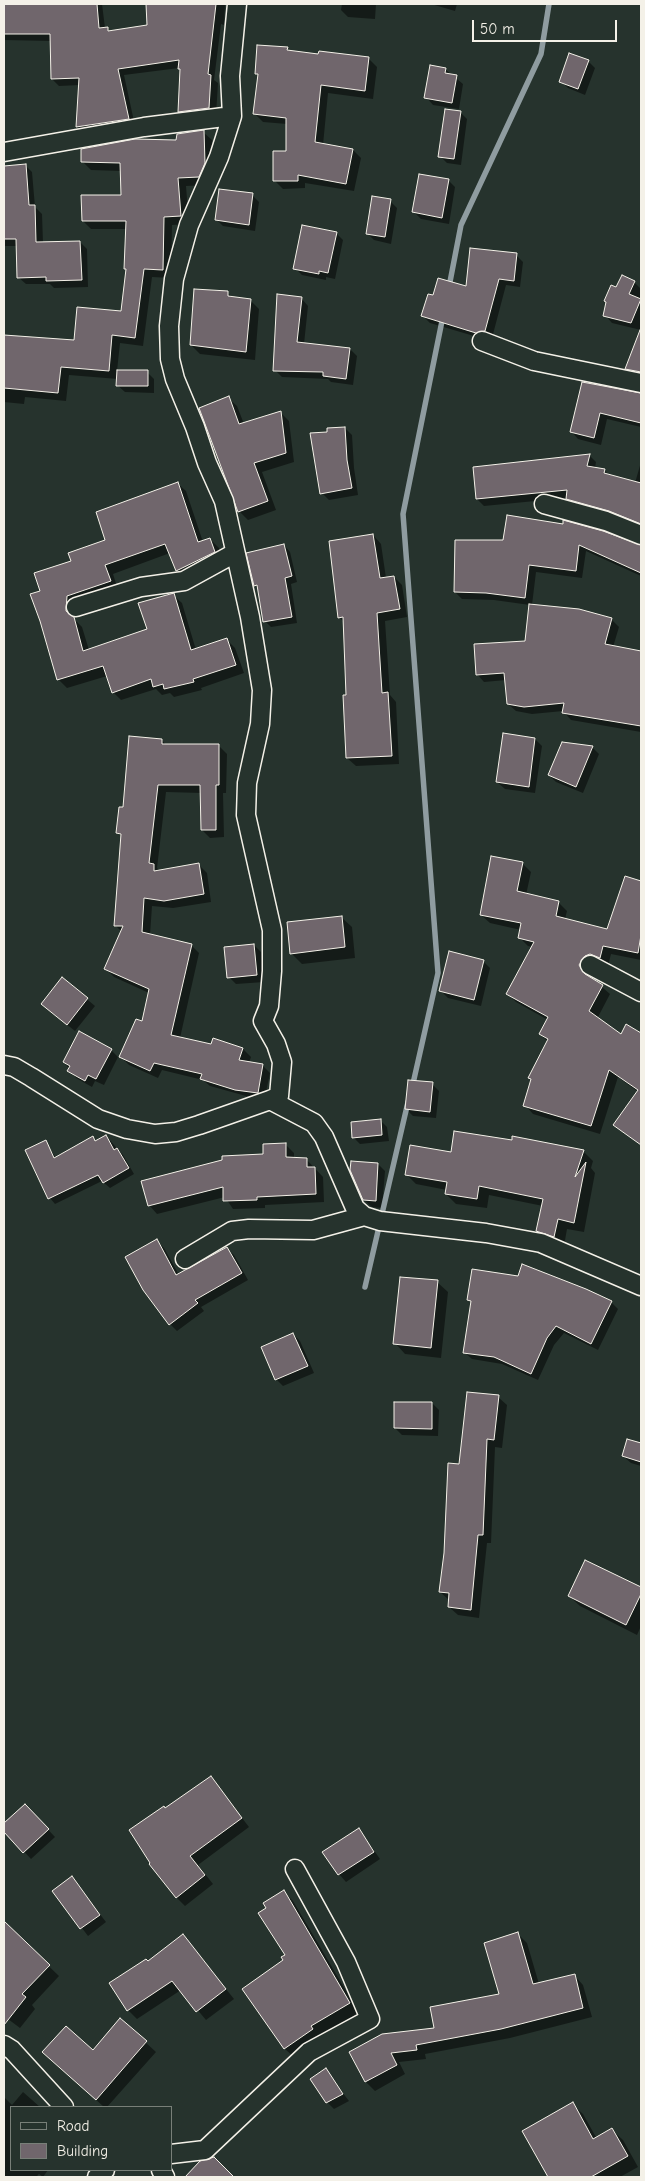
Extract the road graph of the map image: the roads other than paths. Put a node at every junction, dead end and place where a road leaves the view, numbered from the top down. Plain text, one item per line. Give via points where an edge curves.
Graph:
1 (237, 4) edge
2 (232, 116) junction
3 (4, 152) edge
4 (482, 342) dead end
5 (641, 383) edge
6 (544, 504) dead end
7 (641, 535) edge
8 (235, 553) junction
9 (76, 607) dead end
10 (590, 965) dead end
11 (641, 992) edge
12 (4, 1065) edge
13 (270, 1100) junction
14 (364, 1216) junction
15 (185, 1259) dead end
16 (641, 1286) edge
17 (295, 1869) dead end
18 (4, 2045) edge
19 (63, 2106) edge
20 (172, 2154) edge

1 - 2 street via 230,76
2 - 3 street via 144,127
2 - 8 street via 219,157 188,225 174,279 169,326 170,359 175,380 224,501
4 - 5 street via 534,361
6 - 7 street via 606,521
8 - 9 street via 184,581 142,587
8 - 13 street via 262,690 246,815 272,930 270,997 263,1022 282,1062 279,1096
10 - 11 street
12 - 13 street via 22,1072 98,1120 155,1134 184,1130
13 - 14 street via 314,1123 324,1137 355,1208
14 - 15 street via 313,1230 232,1231
14 - 16 street via 541,1244
17 - 20 street via 346,1962 370,2019 309,2052 205,2150
18 - 19 street

